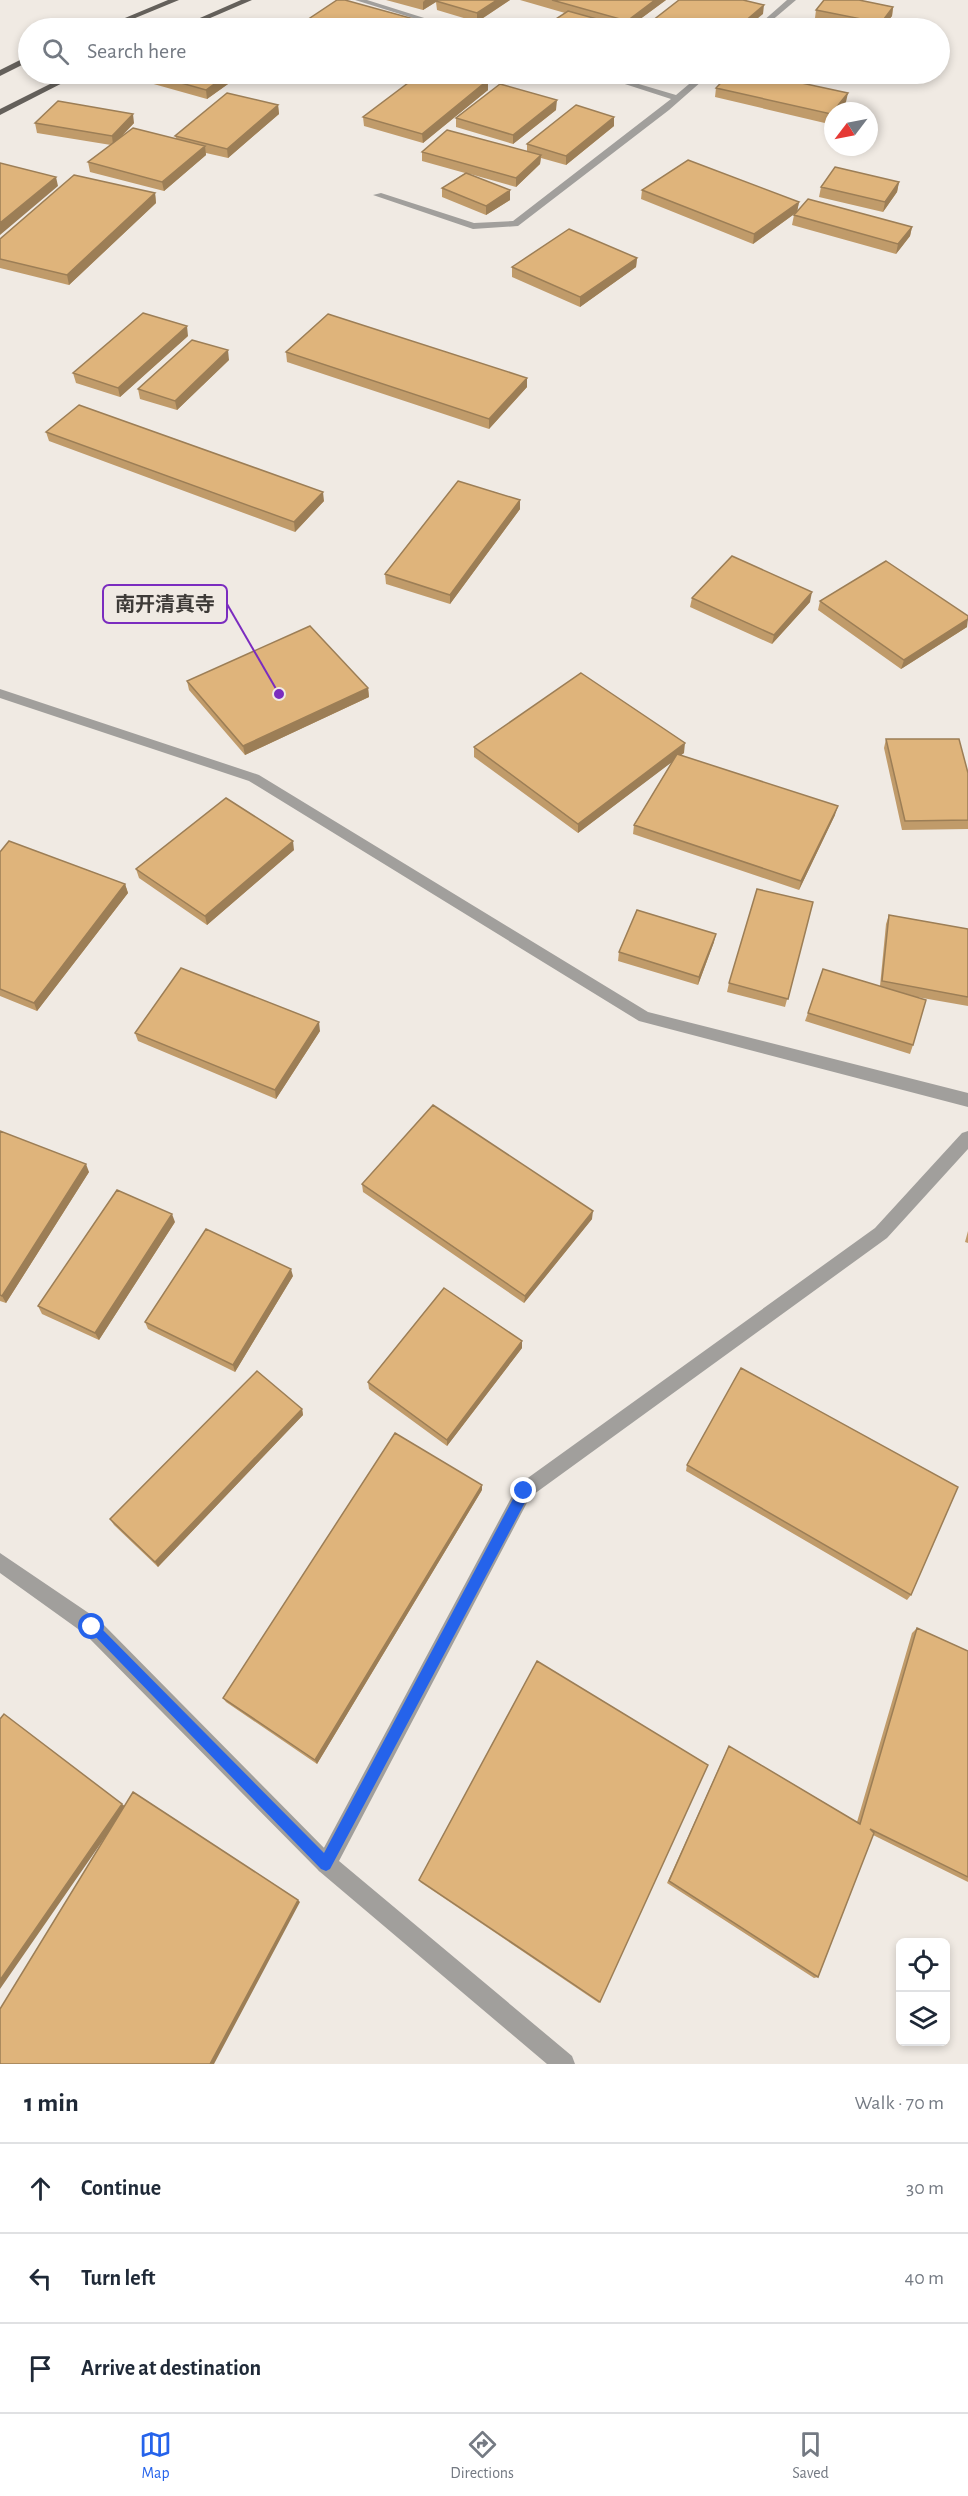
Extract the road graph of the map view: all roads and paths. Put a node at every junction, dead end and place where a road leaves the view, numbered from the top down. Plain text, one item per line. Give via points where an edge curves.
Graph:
1 (175, 0) edge
2 (248, 0) edge
3 (359, 0) edge
4 (792, 0) edge
5 (130, 18) edge
6 (205, 18) edge
7 (419, 18) edge
8 (771, 18) edge
9 (18, 64) edge
10 (0, 73) edge
11 (56, 84) edge
12 (631, 84) edge
13 (694, 84) edge
14 (677, 98) junction
15 (0, 112) edge
16 (378, 195) dead end
17 (0, 693) edge
18 (968, 1100) edge
19 (968, 1138) edge
20 (0, 1562) edge
21 (326, 1864) junction
22 (564, 2064) edge

1 - 5 main road
2 - 6 main road
3 - 7 street
4 - 8 street
9 - 10 main road
11 - 15 main road
12 - 14 street
13 - 14 street
14 - 16 street via 515,224 473,226
17 - 18 street via 254,778 644,1017
19 - 21 street via 881,1233 524,1491
20 - 21 street via 92,1627
21 - 22 street

